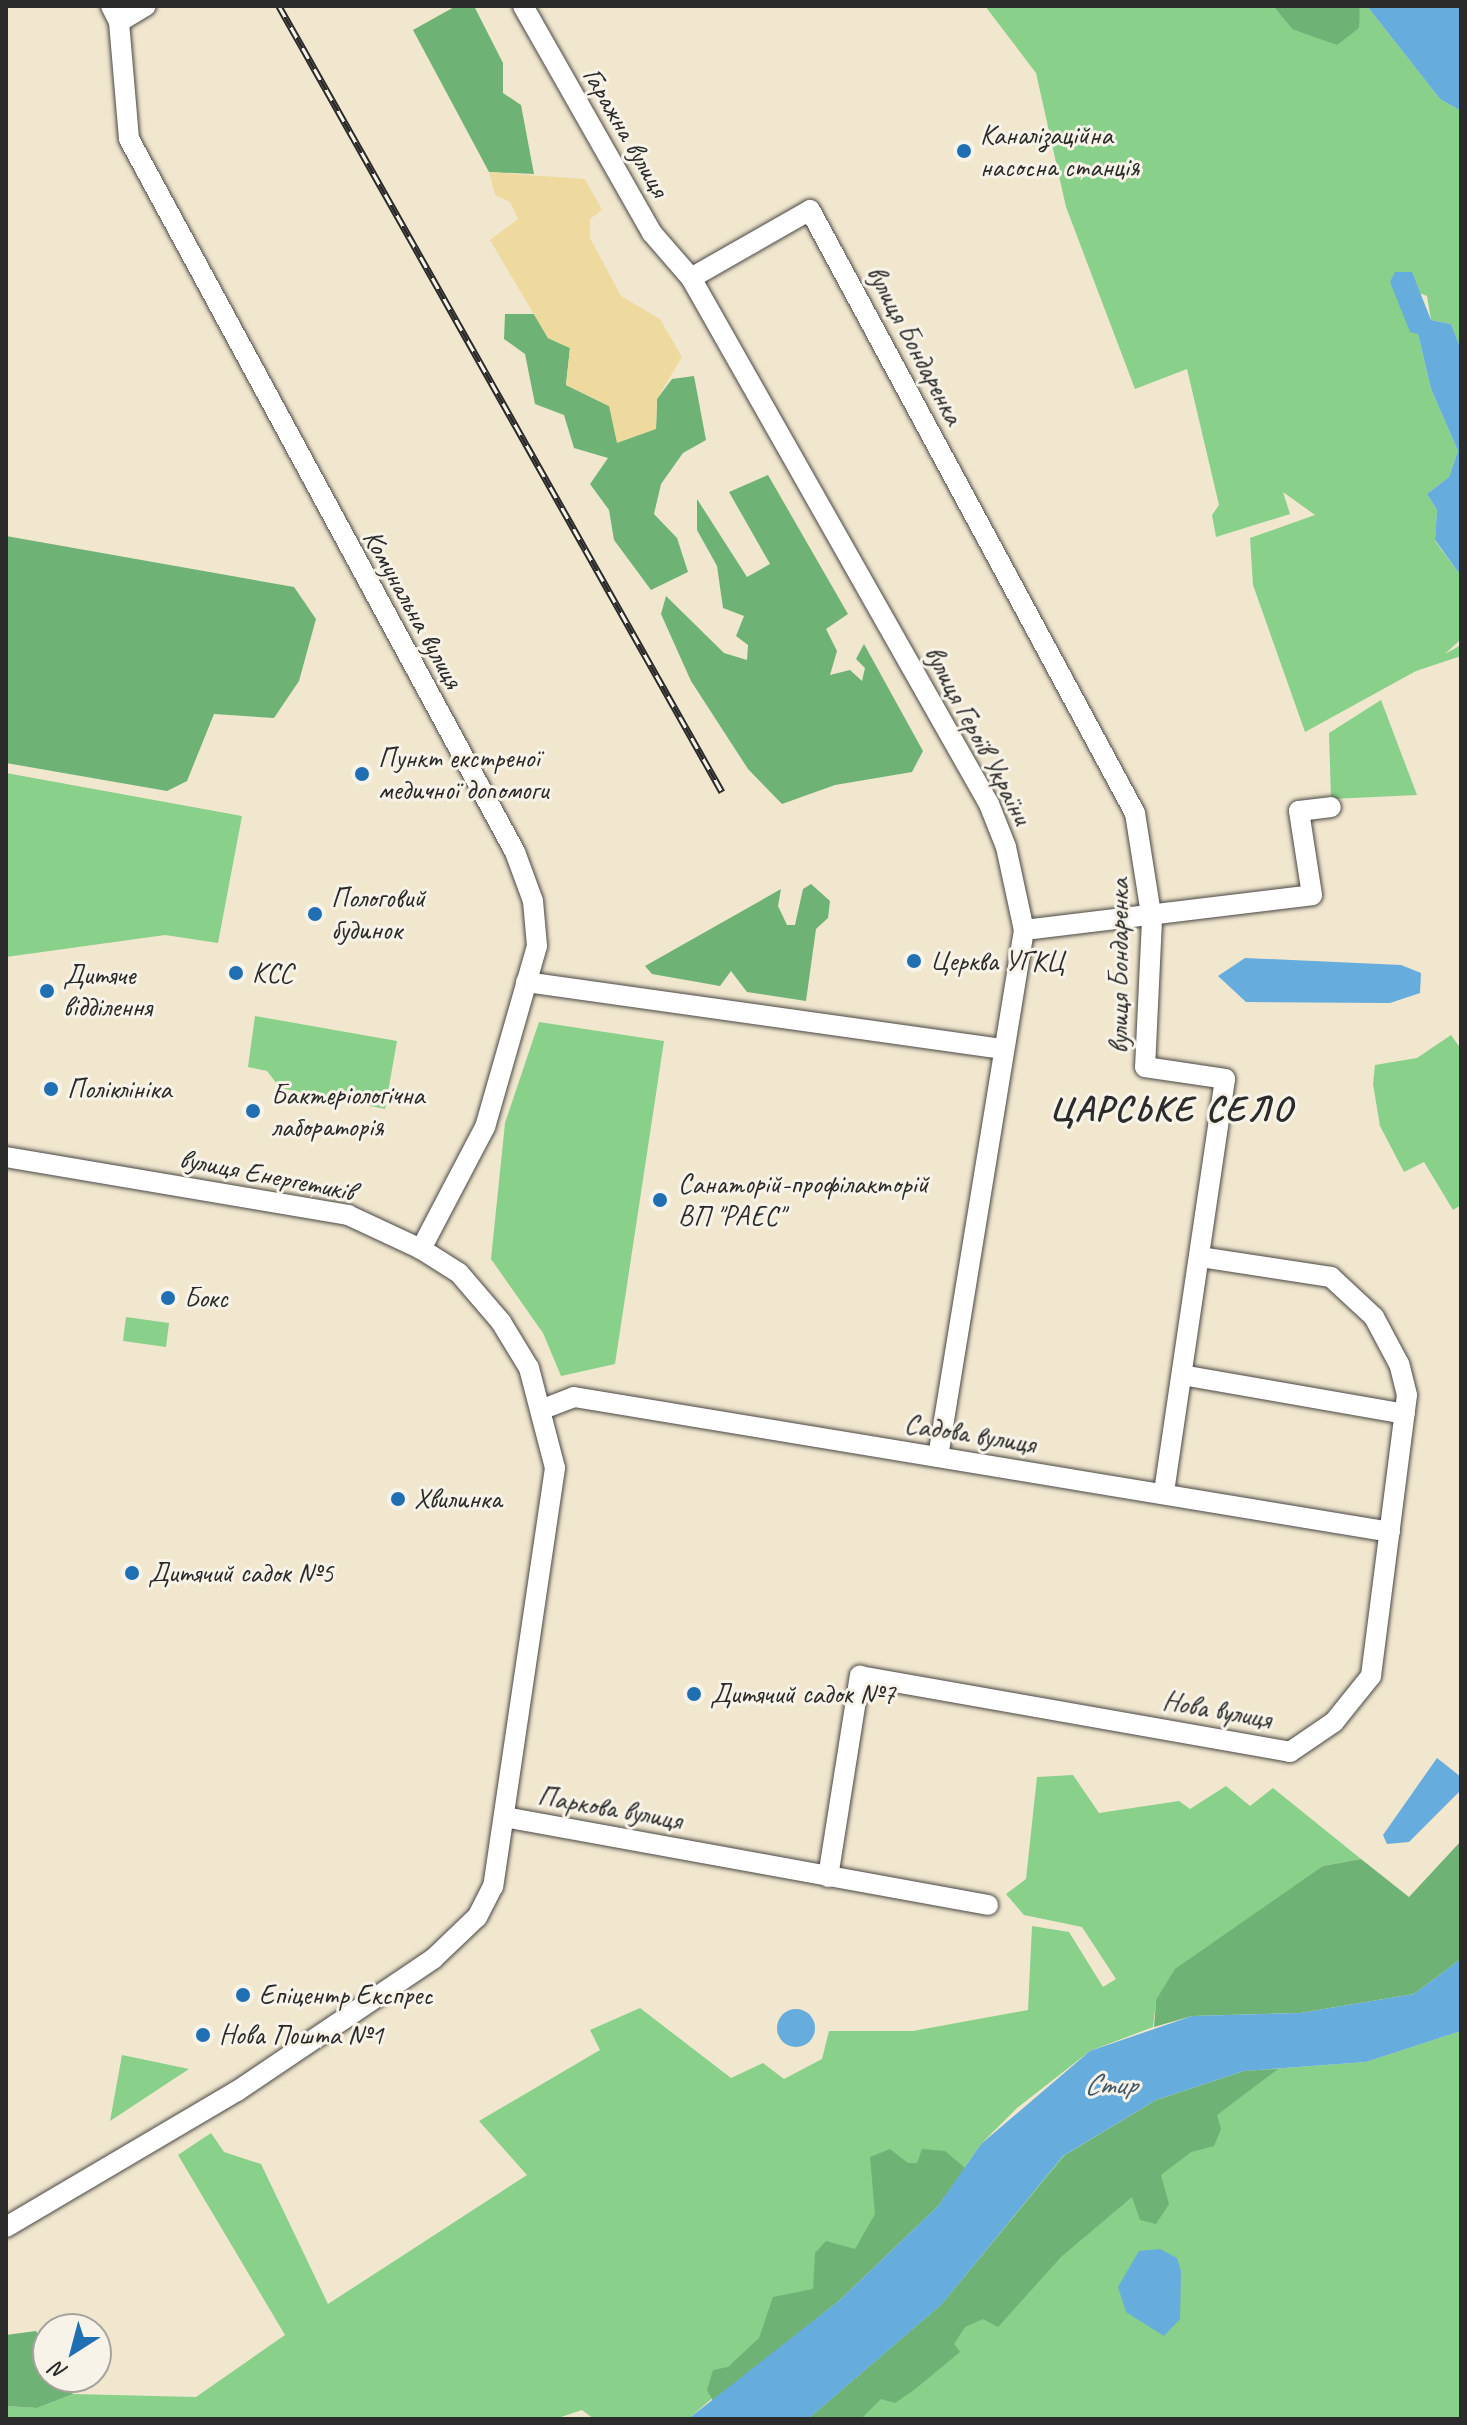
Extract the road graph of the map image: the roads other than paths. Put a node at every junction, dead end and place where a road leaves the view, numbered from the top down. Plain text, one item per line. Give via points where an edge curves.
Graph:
1 (146, 6) edge
2 (523, 6) edge
3 (115, 14) edge
4 (691, 278) junction
5 (1331, 807) dead end
6 (1152, 920) junction
7 (1024, 930) junction
8 (526, 982) junction
9 (1002, 1049) junction
10 (6, 1157) edge
11 (421, 1249) junction
12 (1200, 1257) junction
13 (1182, 1375) junction
14 (543, 1409) junction
15 (1405, 1414) junction
16 (938, 1457) junction
17 (1164, 1494) junction
18 (1390, 1532) junction
19 (504, 1817) junction
20 (828, 1877) junction
21 (988, 1905) dead end
22 (6, 2227) edge

1 - 3 street
2 - 4 street, Гаражна вулиця via 652,233
3 - 8 street, Комунальна вулиця via 129,139 515,852 536,936
4 - 6 street, вулиця Бондаренка via 810,210 1135,813
4 - 7 street, вулиця Героїв України via 989,804
5 - 6 street via 1299,811 1312,895
6 - 7 street
6 - 12 street, вулиця Бондаренка via 1145,1067 1225,1079
7 - 9 street, вулиця Героїв України
8 - 9 street
8 - 11 street, Комунальна вулиця via 485,1127
9 - 16 street, вулиця Героїв України
10 - 11 street, вулиця Енергетиків via 348,1215
11 - 14 street, вулиця Енергетиків via 459,1273 501,1322
12 - 13 street, вулиця Бондаренка
12 - 15 street, Нова вулиця via 1331,1277 1374,1317 1399,1364
13 - 15 street
13 - 17 street, вулиця Бондаренка
14 - 16 street, Садова вулиця via 574,1397
14 - 19 street, вулиця Енергетиків via 555,1468 552,1517
15 - 18 street, Нова вулиця
16 - 17 street, Садова вулиця
17 - 18 street, Садова вулиця
18 - 20 street, Нова вулиця via 1371,1676 1334,1722 1290,1752 860,1676
19 - 20 street, Паркова вулиця
19 - 22 street, Паркова вулиця via 493,1886 477,1917 433,1959 237,2091
20 - 21 street, Паркова вулиця

